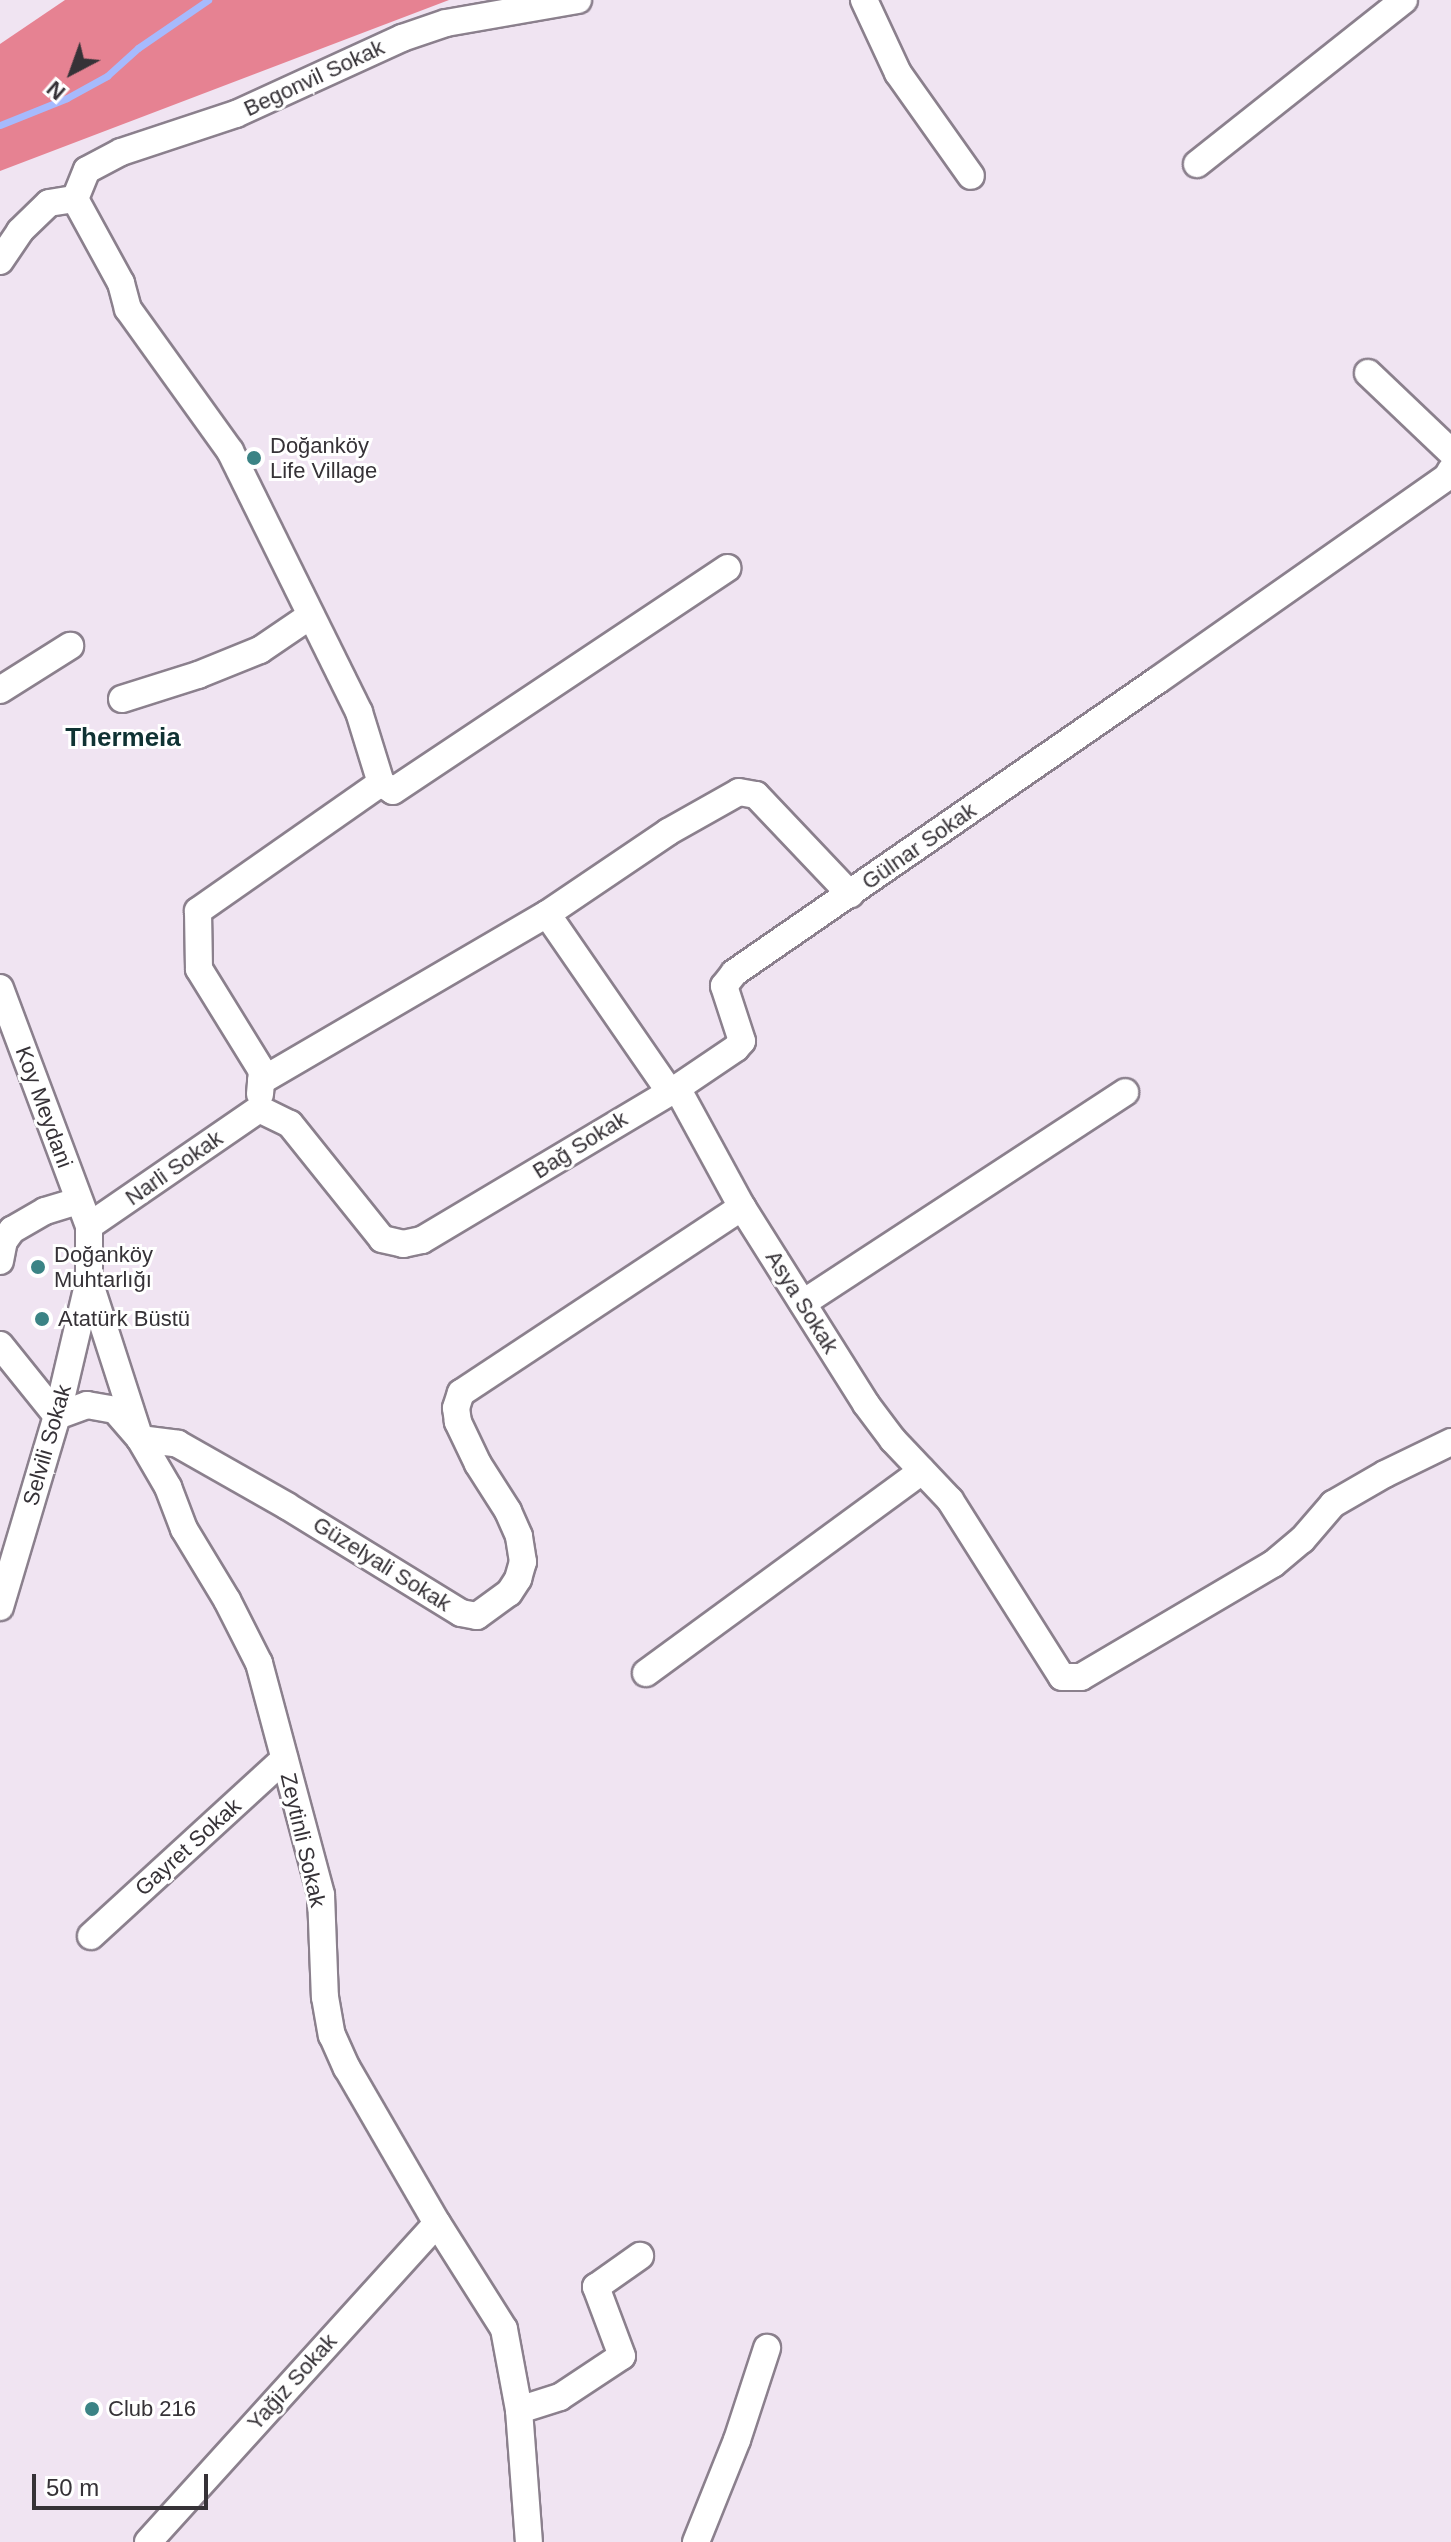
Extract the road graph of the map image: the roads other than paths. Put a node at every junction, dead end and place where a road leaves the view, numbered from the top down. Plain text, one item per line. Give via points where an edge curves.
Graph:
1 (578, 0) edge
2 (864, 0) edge
3 (1404, 0) edge
4 (1197, 164) dead end
5 (971, 176) dead end
6 (75, 199) junction
7 (0, 261) edge
8 (1368, 373) dead end
9 (1451, 452) edge
10 (1451, 470) edge
11 (727, 568) dead end
12 (310, 616) junction
13 (70, 646) dead end
14 (0, 690) edge
15 (122, 699) dead end
16 (381, 783) junction
17 (850, 894) junction
18 (547, 914) junction
19 (0, 988) edge
20 (261, 1081) junction
21 (673, 1089) junction
22 (1125, 1092) dead end
23 (259, 1109) junction
24 (78, 1201) junction
25 (742, 1207) junction
26 (89, 1226) junction
27 (0, 1261) edge
28 (89, 1281) junction
29 (803, 1303) junction
30 (0, 1345) edge
31 (57, 1416) junction
32 (140, 1439) junction
33 (1451, 1442) edge
34 (922, 1471) junction
35 (0, 1607) edge
36 (646, 1673) dead end
37 (284, 1759) junction
38 (91, 1936) dead end
39 (437, 2223) junction
40 (640, 2256) dead end
41 (767, 2348) dead end
42 (519, 2410) junction
43 (148, 2542) edge
44 (529, 2542) edge
45 (696, 2542) edge

1 - 6 street, Begonvil Sokak via 446,23 402,38 236,114 121,152 87,170
2 - 5 street via 898,73
3 - 4 street
6 - 7 street via 49,203 20,231
6 - 12 street via 121,283 128,309 230,451
8 - 9 street
10 - 17 street, Gülnar Sokak
11 - 16 street via 393,791
12 - 15 street via 260,650
12 - 16 street via 359,712
13 - 14 street
16 - 20 street via 198,911 199,969 262,1071
17 - 18 street, Gülnar Sokak via 756,795 739,792 668,832
17 - 21 street, Bağ Sokak via 734,973 724,986 742,1041
18 - 20 street, Gülnar Sokak
18 - 21 street, Asya Sokak
19 - 24 street, Koy Meydani
20 - 23 street
21 - 23 street, Bağ Sokak via 422,1240 403,1244 382,1239 290,1124
21 - 25 street, Asya Sokak
22 - 29 street
23 - 26 street, Narli Sokak
24 - 26 street, Koy Meydani
24 - 27 street via 45,1211 12,1230
25 - 29 street, Asya Sokak
25 - 32 street, Güzelyali Sokak via 461,1393 458,1422 508,1511 523,1562 509,1593 477,1616 461,1613 178,1444
26 - 28 street, Zeytinli Sokak
28 - 31 street, Selvili Sokak
28 - 32 street, Zeytinli Sokak
29 - 34 street, Asya Sokak via 866,1404
30 - 31 street
31 - 32 street via 87,1405 115,1410
31 - 35 street, Selvili Sokak
32 - 37 street, Zeytinli Sokak via 259,1663
33 - 34 street, Asya Sokak via 1333,1504 1273,1564 1081,1677 1062,1677 950,1500
34 - 36 street
37 - 38 street, Gayret Sokak
37 - 39 street, Zeytinli Sokak via 321,1895 325,1997 332,2035
39 - 42 street, Zeytinli Sokak via 504,2329
39 - 43 street, Yağiz Sokak
40 - 42 street via 596,2287 622,2356 560,2397
41 - 45 street
42 - 44 street, Zeytinli Sokak

